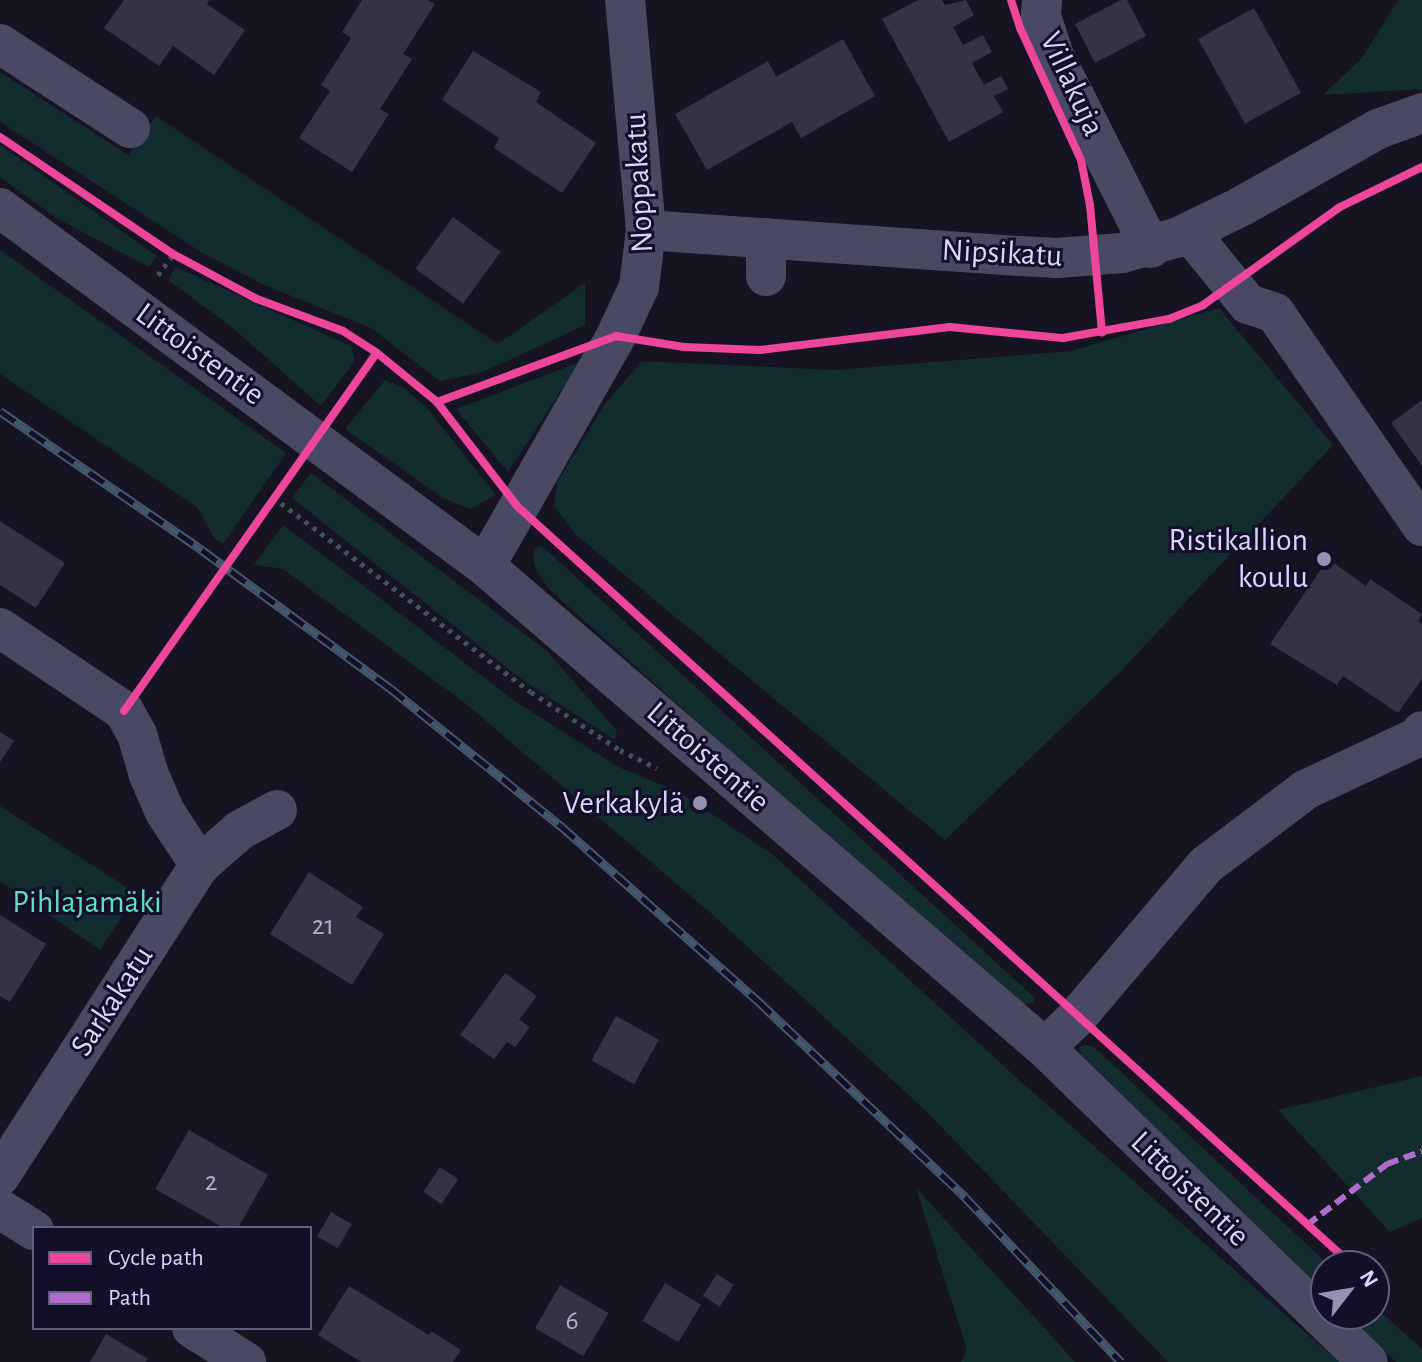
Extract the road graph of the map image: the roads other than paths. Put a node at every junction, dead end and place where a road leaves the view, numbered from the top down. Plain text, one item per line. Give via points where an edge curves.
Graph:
1 (625, 0) edge
2 (1042, 0) edge
3 (0, 44) edge
4 (1422, 113) edge
5 (130, 128) dead end
6 (0, 208) edge
7 (646, 230) junction
8 (1189, 232) junction
9 (1151, 248) junction
10 (1422, 526) edge
11 (485, 566) junction
12 (0, 628) edge
13 (1422, 731) edge
14 (277, 810) dead end
15 (200, 865) junction
16 (1045, 1048) junction
17 (0, 1176) edge
18 (0, 1209) edge
19 (32, 1229) edge
20 (195, 1330) edge
21 (246, 1362) edge
22 (1368, 1362) edge

1 - 7 street, Noppakatu
2 - 9 street via 1054,56
3 - 5 street
4 - 8 street, Nipsikatu via 1378,129
6 - 11 street, Littoistentie
7 - 9 street, Nipsikatu via 766,257 1057,258
7 - 11 street, Noppakatu via 639,287 628,313
8 - 9 street, Nipsikatu
8 - 10 street via 1248,304 1275,313
11 - 16 street, Littoistentie
12 - 15 street via 124,711 165,812
13 - 16 street via 1305,790 1206,865
14 - 15 street, Sarkakatu via 240,830
15 - 17 street, Sarkakatu
16 - 22 street, Littoistentie
18 - 19 street
20 - 21 street

